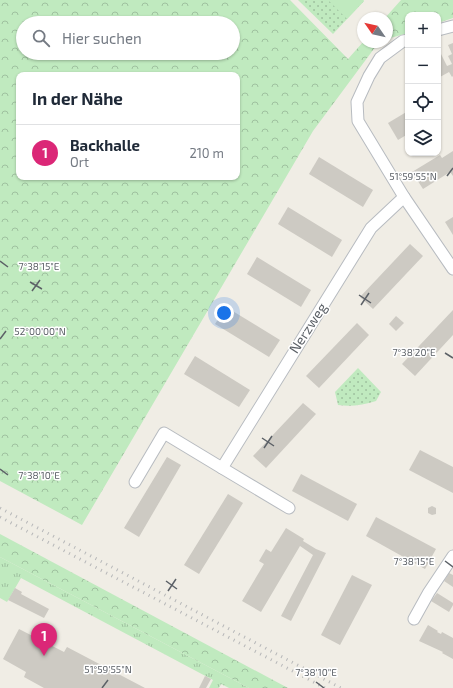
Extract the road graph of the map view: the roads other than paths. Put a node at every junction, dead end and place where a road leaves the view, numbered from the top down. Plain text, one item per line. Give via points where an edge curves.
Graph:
1 (453, 26) edge
2 (441, 29) edge
3 (405, 41) edge
4 (404, 197) junction
5 (453, 269) edge
6 (222, 468) junction
7 (135, 482) dead end
8 (289, 508) dead end
9 (453, 556) edge
10 (414, 619) dead end

1 - 2 street
3 - 4 street via 380,58 357,102 358,121
4 - 5 street
4 - 6 street, Nerzweg via 371,228
6 - 7 street via 164,433
6 - 8 street
9 - 10 street

